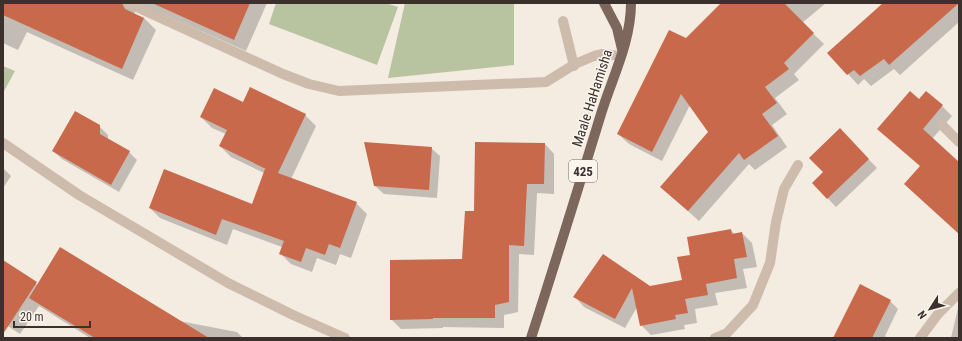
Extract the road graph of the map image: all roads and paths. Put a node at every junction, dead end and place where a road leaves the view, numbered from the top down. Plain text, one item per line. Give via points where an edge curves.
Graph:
1 (128, 3) edge
2 (604, 3) edge
3 (631, 3) edge
4 (562, 21) dead end
5 (622, 53) junction
6 (574, 66) junction
7 (942, 125) dead end
8 (959, 142) edge
9 (3, 143) edge
10 (798, 165) dead end
11 (959, 293) edge
12 (345, 338) edge
13 (531, 338) edge
14 (715, 338) edge
15 (920, 338) edge

1 - 6 street via 283,74 309,84 340,91 546,82
2 - 5 main road via 617,28
3 - 5 main road, Maale HaHamisha / 425
4 - 6 street
5 - 6 street via 594,56
5 - 13 main road, Maale HaHamisha / 425
7 - 8 street
9 - 12 street via 79,195 228,283
10 - 14 street via 784,189 770,263 753,305 727,333
11 - 15 street via 938,314

